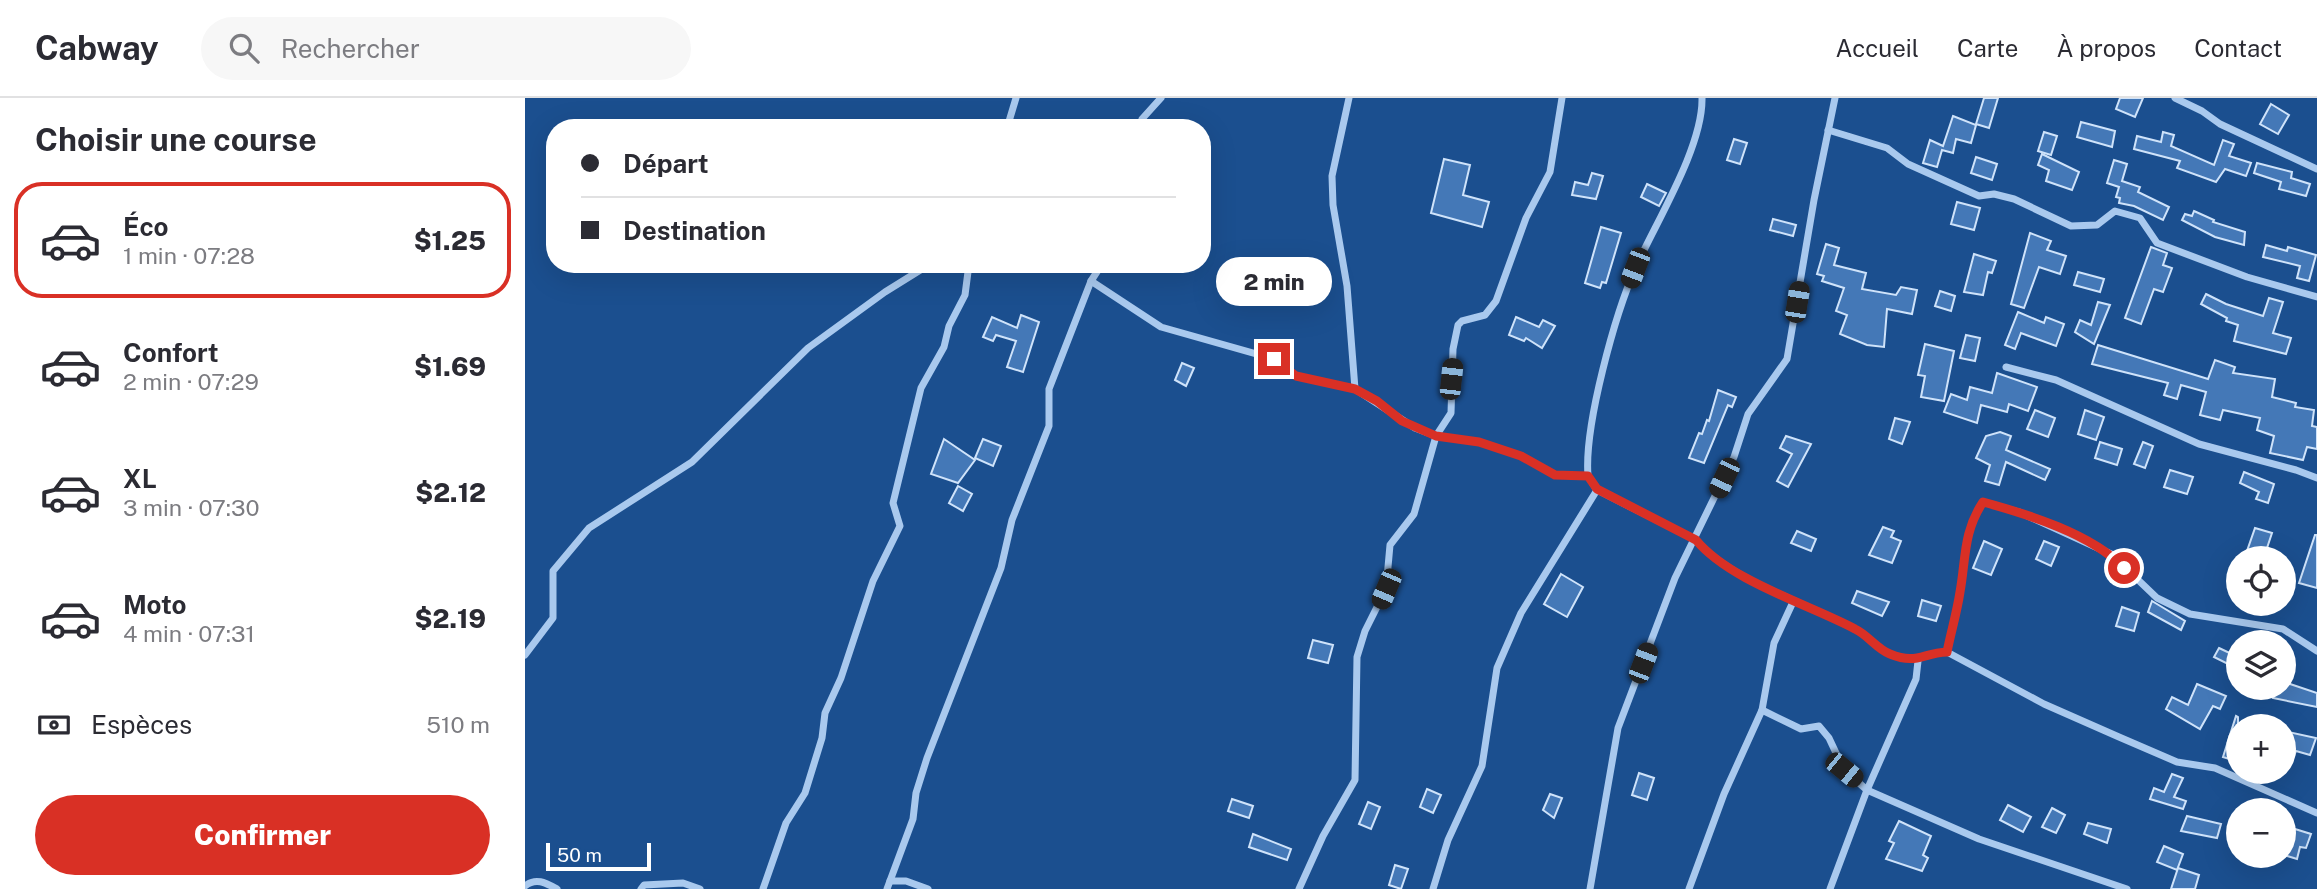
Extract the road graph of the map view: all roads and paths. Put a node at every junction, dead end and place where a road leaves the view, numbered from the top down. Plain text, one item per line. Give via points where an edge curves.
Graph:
1 (1016, 98) edge
2 (1161, 98) edge
3 (1349, 98) edge
4 (1562, 98) edge
5 (1702, 98) edge
6 (1835, 98) edge
7 (2175, 98) edge
8 (1010, 119) edge
9 (1142, 119) edge
10 (1828, 130) junction
11 (2317, 169) edge
12 (917, 273) edge
13 (968, 273) edge
14 (1096, 273) edge
15 (1091, 281) junction
16 (2317, 298) edge
17 (2006, 367) dead end
18 (1355, 389) junction
19 (1436, 436) junction
20 (1588, 476) junction
21 (2317, 478) edge
22 (1597, 489) junction
23 (1696, 540) junction
24 (1793, 602) junction
25 (2317, 651) edge
26 (1947, 652) junction
27 (525, 655) edge
28 (1918, 661) junction
29 (1762, 710) junction
30 (1867, 790) junction
31 (2317, 813) edge
32 (888, 885) edge
33 (525, 886) edge
34 (557, 889) edge
35 (641, 889) edge
36 (699, 889) edge
37 (763, 889) edge
38 (928, 889) edge
39 (1299, 889) edge
40 (1433, 889) edge
41 (1590, 889) edge
42 (1689, 889) edge
43 (1830, 889) edge
44 (2127, 889) edge

1 - 8 street
2 - 9 street
3 - 18 street via 1332,176
4 - 19 street via 1550,172 1526,218 1496,302 1485,315 1458,325 1451,413
5 - 20 street via 1686,160 1635,268 1617,318 1590,438
6 - 10 street
7 - 11 street
10 - 16 street via 1887,148 1908,164 1979,196 2014,199 2071,226 2097,225 2115,211 2140,218 2157,243
10 - 23 street via 1787,359 1748,414
12 - 27 street via 808,348 692,462 589,528 553,571 554,618
13 - 37 street via 965,295 944,347 921,388 893,503 900,526 873,581 825,713 805,793 786,823
14 - 15 street
15 - 18 street via 1161,327 1274,359 1296,376
15 - 32 street via 1049,389 1049,426 1012,520 1001,568 927,758 912,820
17 - 21 street via 2056,380 2199,444
18 - 19 street via 1402,421
19 - 20 street via 1489,445 1555,475
19 - 39 street via 1420,500 1390,545 1386,589 1357,657 1355,780
20 - 22 street
22 - 23 street
22 - 40 street via 1521,613 1497,668 1482,766 1448,840
23 - 24 street via 1707,553
23 - 41 street via 1675,578 1618,728
24 - 28 street via 1857,629 1888,654
24 - 29 street via 1774,643
25 - 26 street via 2283,629 2190,614 2157,598 2111,555 2019,512 1983,502 1965,540 1961,590
26 - 28 street
26 - 31 street via 2044,704 2119,737 2177,762 2215,768
28 - 30 street via 1916,679
29 - 30 street via 1801,729 1819,726 1844,770
29 - 42 street
30 - 43 street
30 - 44 street via 1979,839
32 - 38 street via 906,881
33 - 34 street via 541,881
35 - 36 street via 644,885 683,883

